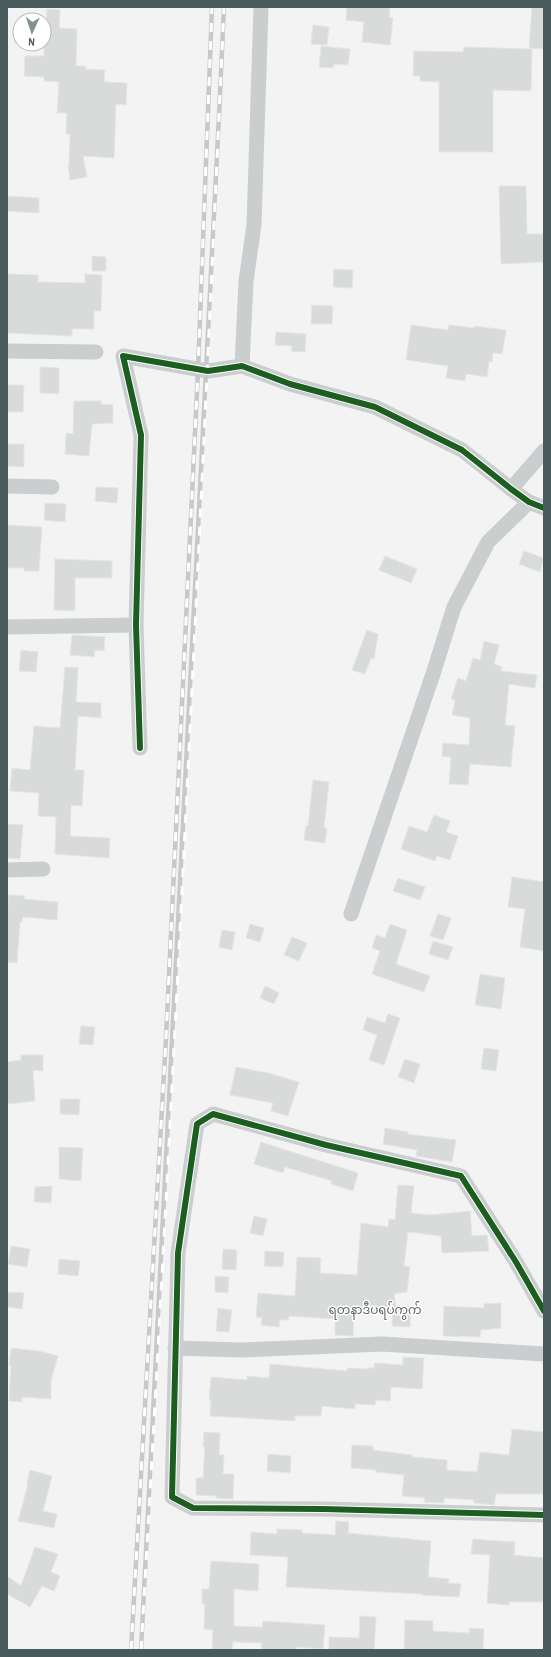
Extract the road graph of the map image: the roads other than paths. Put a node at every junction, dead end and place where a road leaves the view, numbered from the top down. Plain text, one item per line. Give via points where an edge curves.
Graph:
1 (261, 7) edge
2 (7, 351) edge
3 (96, 352) dead end
4 (242, 366) junction
5 (544, 451) edge
6 (7, 486) edge
7 (52, 488) dead end
8 (511, 489) junction
9 (529, 502) junction
10 (544, 508) edge
11 (136, 625) junction
12 (7, 627) edge
13 (140, 748) dead end
14 (43, 869) dead end
15 (7, 870) edge
16 (350, 914) dead end
17 (544, 1311) edge
18 (175, 1348) junction
19 (544, 1354) edge
20 (544, 1515) edge

1 - 4 street via 254,226 246,281
2 - 3 street
4 - 8 street via 290,384 375,407 462,450
4 - 11 street via 208,371 124,356 141,435
5 - 8 street
6 - 7 street
8 - 9 street
9 - 10 street
9 - 16 street via 488,542 454,607
11 - 12 street
11 - 13 street
14 - 15 street
17 - 18 street via 461,1176 326,1145 213,1114 197,1124 178,1252
18 - 19 street via 242,1350 382,1344
18 - 20 street via 172,1497 193,1508

